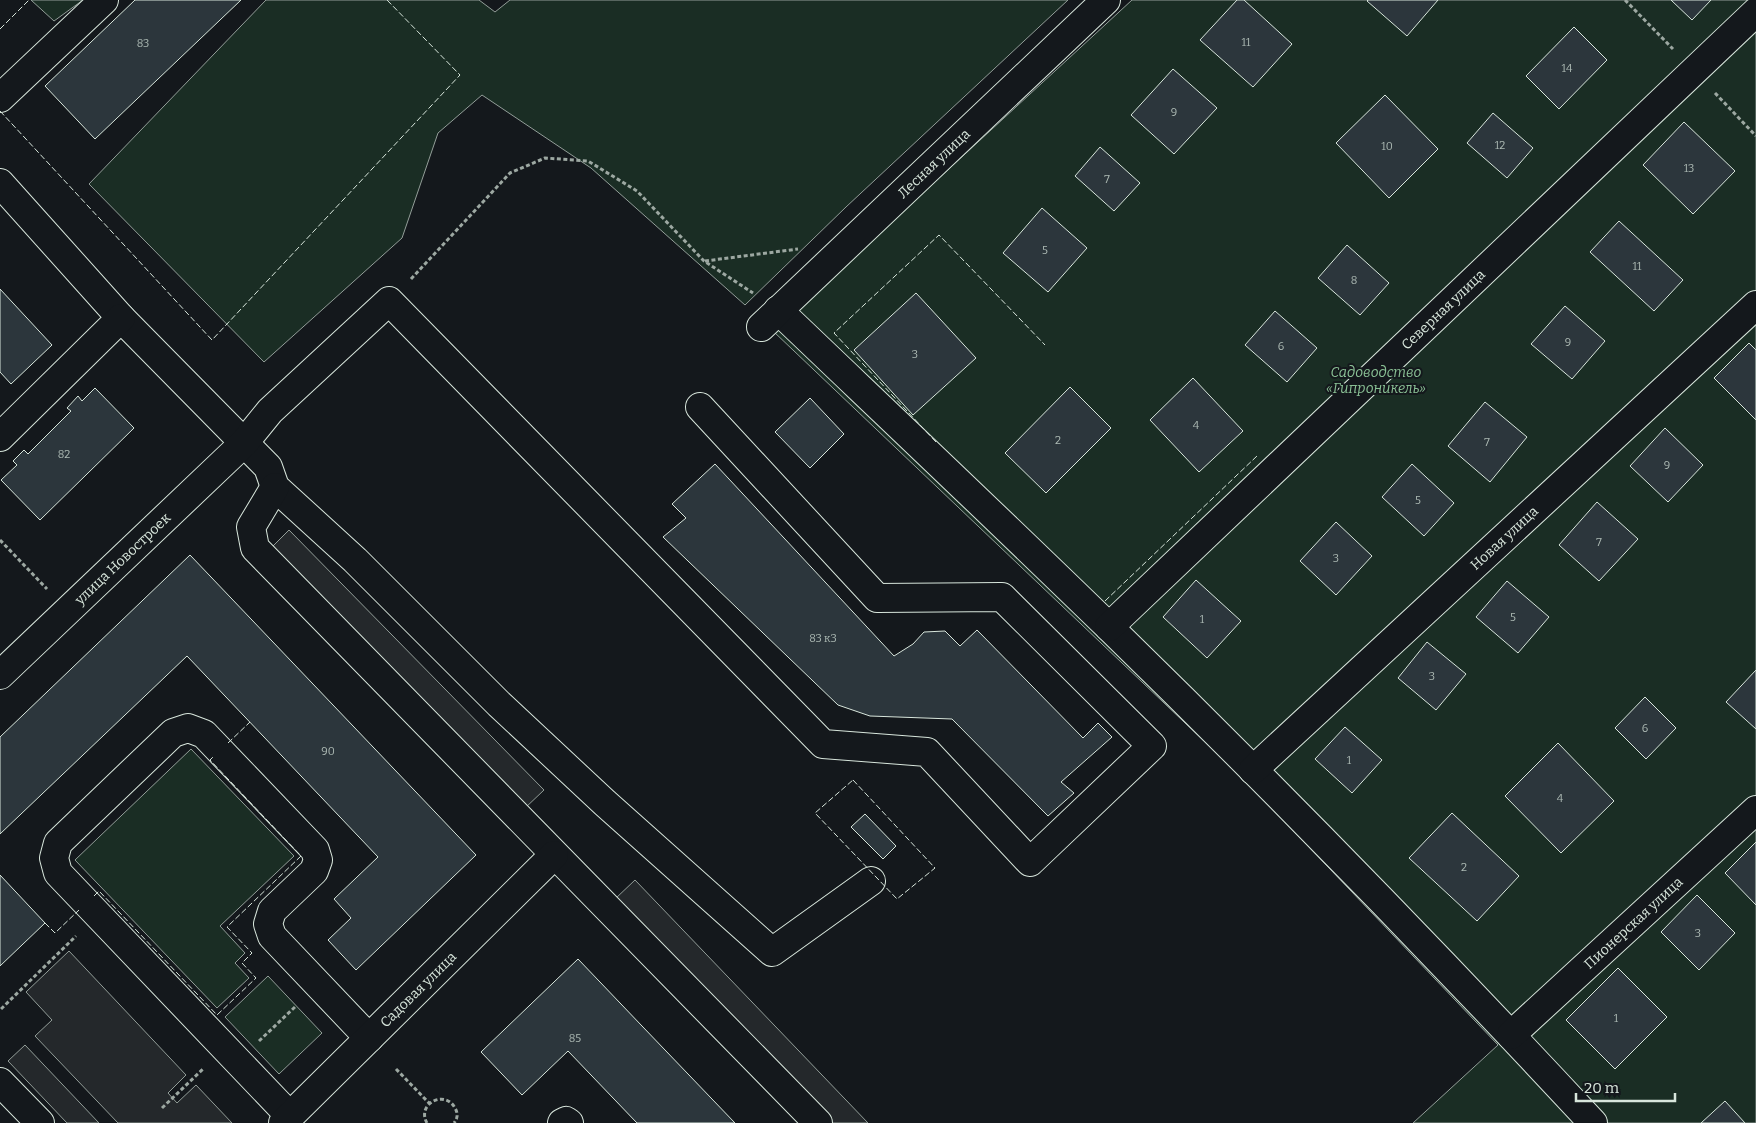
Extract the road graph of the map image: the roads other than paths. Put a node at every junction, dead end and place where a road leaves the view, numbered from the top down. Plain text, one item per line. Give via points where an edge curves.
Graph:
1 (104, 0) edge
2 (1106, 0) edge
3 (1756, 12) edge
4 (0, 98) edge
5 (0, 183) edge
6 (1756, 305) edge
7 (122, 318) junction
8 (700, 407) dead end
9 (0, 437) edge
10 (244, 443) junction
11 (275, 487) junction
12 (1109, 627) junction
13 (0, 675) edge
14 (1253, 770) junction
15 (1756, 810) edge
16 (554, 855) junction
17 (871, 881) dead end
18 (1511, 1035) junction
19 (369, 1038) junction
20 (0, 1082) edge
21 (295, 1118) edge
22 (40, 1123) edge
23 (562, 1123) edge
24 (569, 1123) edge
25 (818, 1123) edge
26 (1593, 1123) edge

1 - 4 street
2 - 12 street, Лесная улица via 770,319
3 - 12 street, Северная улица
5 - 7 street
6 - 14 street, Новая улица
7 - 9 street
7 - 10 street
8 - 10 street, улица Новостроек via 877,598 1002,597 1152,746 1030,862 927,752 823,744 389,301 270,411
10 - 11 street via 268,467
10 - 13 street, улица Новостроек
11 - 16 street via 251,527 255,548
11 - 17 street via 355,560 498,704 772,952
12 - 14 street
14 - 18 street
15 - 18 street, Пионерская улица
16 - 19 street, Садовая улица
16 - 25 street
18 - 26 street
19 - 21 street, Садовая улица
19 - 21 street via 272,936 268,924 272,911 314,871 318,860 315,850 204,734 188,728 173,733 58,843 54,858 58,873
20 - 22 street
23 - 24 street

